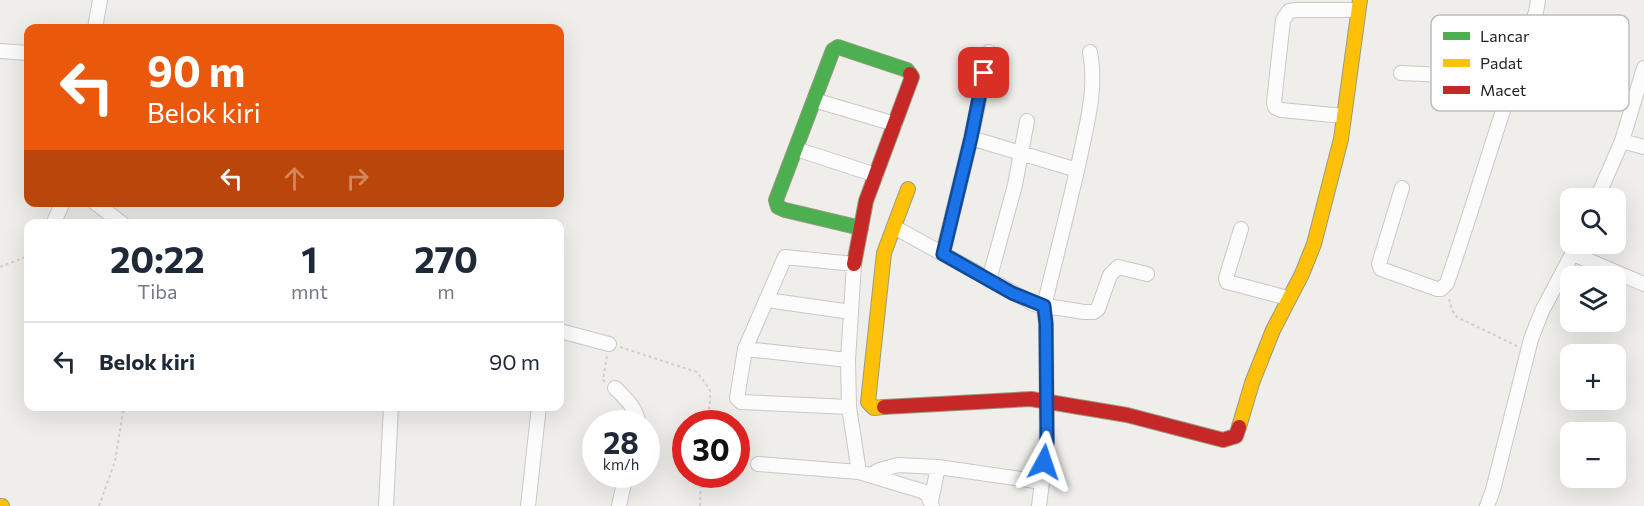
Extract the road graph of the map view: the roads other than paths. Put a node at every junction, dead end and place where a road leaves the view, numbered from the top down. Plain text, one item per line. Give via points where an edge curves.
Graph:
1 (100, 0) edge
2 (1538, 0) edge
3 (1296, 5) edge
4 (1359, 5) edge
5 (1535, 15) edge
6 (96, 24) edge
7 (0, 51) edge
8 (988, 52) dead end
9 (1090, 52) dead end
10 (24, 53) edge
11 (1644, 68) edge
12 (1401, 73) dead end
13 (1431, 74) edge
14 (814, 100) junction
15 (1503, 111) edge
16 (1344, 116) junction
17 (1027, 121) dead end
18 (895, 124) junction
19 (971, 138) junction
20 (1622, 141) junction
21 (1644, 147) edge
22 (796, 149) junction
23 (1021, 151) junction
24 (1077, 170) junction
25 (876, 175) junction
26 (1402, 188) dead end
27 (1601, 188) edge
28 (908, 189) dead end
29 (101, 207) edge
30 (116, 219) edge
31 (894, 227) junction
32 (861, 228) junction
33 (1240, 229) dead end
34 (943, 254) junction
35 (1572, 254) edge
36 (1585, 254) edge
37 (854, 264) junction
38 (1147, 274) dead end
39 (989, 280) junction
40 (1644, 284) edge
41 (1288, 298) junction
42 (767, 300) junction
43 (1044, 306) junction
44 (851, 312) junction
45 (564, 332) edge
46 (609, 344) road end
47 (745, 349) junction
48 (848, 360) junction
49 (615, 388) road end
50 (1047, 402) junction
51 (849, 407) junction
52 (634, 410) edge
53 (391, 411) edge
54 (538, 411) edge
55 (758, 464) dead end
56 (938, 467) junction
57 (865, 474) junction
58 (1042, 482) junction
59 (623, 488) edge
60 (931, 503) edge
61 (386, 506) edge
62 (528, 506) edge
63 (619, 506) edge
64 (1039, 506) edge
65 (1487, 506) edge

1 - 6 street
2 - 5 street
3 - 4 street
3 - 16 street via 1283,20 1275,107 1281,111
4 - 16 street
7 - 10 street
8 - 19 street
9 - 24 street via 1094,68 1092,99
11 - 20 street
12 - 13 street
14 - 18 street
14 - 18 street via 833,50 842,48 910,73 912,77
14 - 22 street
15 - 26 street via 1444,287 1437,289 1381,269 1379,264
16 - 41 street via 1314,244
17 - 23 street
18 - 25 street
19 - 23 street
19 - 34 street
20 - 21 street
20 - 27 street
22 - 25 street
22 - 32 street via 776,200 778,207
23 - 24 street
23 - 39 street
24 - 43 street
25 - 32 street
28 - 31 street
29 - 30 street
31 - 34 street
31 - 50 street via 884,253 869,405 874,408 1031,399
32 - 37 street
33 - 41 street via 1227,282
34 - 39 street
35 - 65 street via 1542,311 1528,352
36 - 40 street
37 - 42 street via 784,256
37 - 44 street
38 - 43 street via 1122,267 1114,270 1094,312
39 - 43 street
41 - 50 street via 1252,384 1240,428 1230,439 1128,415
42 - 44 street
42 - 47 street
43 - 50 street
44 - 48 street
45 - 46 street
47 - 48 street
47 - 51 street via 738,400
48 - 51 street
49 - 52 street
50 - 58 street
51 - 57 street
53 - 61 street
54 - 62 street
55 - 57 street
56 - 57 street via 898,465
56 - 58 street
56 - 60 street
57 - 60 street via 914,487 928,495
58 - 64 street
59 - 63 street

